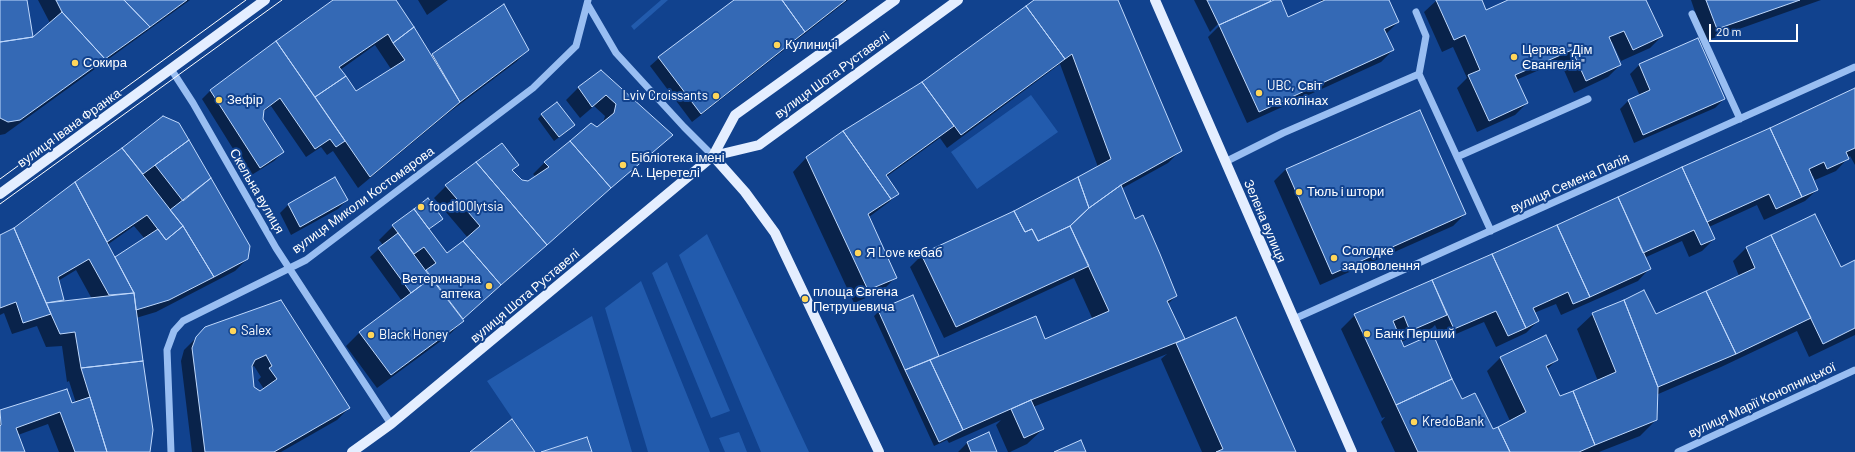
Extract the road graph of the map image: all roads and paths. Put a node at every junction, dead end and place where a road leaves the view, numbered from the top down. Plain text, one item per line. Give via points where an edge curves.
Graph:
1 (265, 0) edge
2 (895, 0) edge
3 (958, 0) edge
4 (1155, 0) edge
5 (588, 2) edge
6 (1416, 12) dead end
7 (1692, 14) dead end
8 (1855, 67) edge
9 (171, 69) junction
10 (1419, 74) junction
11 (1588, 99) dead end
12 (1740, 119) junction
13 (714, 156) junction
14 (1456, 157) junction
15 (1226, 162) junction
16 (0, 194) edge
17 (1491, 231) junction
18 (289, 268) junction
19 (1294, 319) junction
20 (1855, 370) edge
21 (391, 424) junction
22 (171, 452) edge
23 (352, 452) edge
24 (879, 452) edge
25 (1352, 452) edge
26 (1678, 452) edge

1 - 9 main road
2 - 13 main road, вулиця Шота Руставелі via 735,116
3 - 13 main road, вулиця Шота Руставелі via 759,145
4 - 15 main road, Зелена вулиця
5 - 13 street, вулиця Миколи Костомарова via 616,52
5 - 18 street, вулиця Миколи Костомарова via 576,46 533,88 317,252
6 - 10 street via 1426,36
7 - 12 street
8 - 12 street, вулиця Семена Палія
9 - 16 main road, вулиця Івана Франка
9 - 18 street, Скельна вулиця
10 - 14 street
10 - 15 street via 1283,133
11 - 14 street
12 - 17 street, вулиця Семена Палія
13 - 21 main road, вулиця Шота Руставелі
13 - 24 main road via 775,233
14 - 17 street
15 - 19 main road, Зелена вулиця
17 - 19 street, вулиця Семена Палія
18 - 21 street, Скельна вулиця
18 - 22 street, вулиця Миколи Костомарова via 183,320 174,331 167,350
19 - 25 main road, Зелена вулиця
20 - 26 street, вулиця Марії Конопницької
21 - 23 main road, вулиця Шота Руставелі

